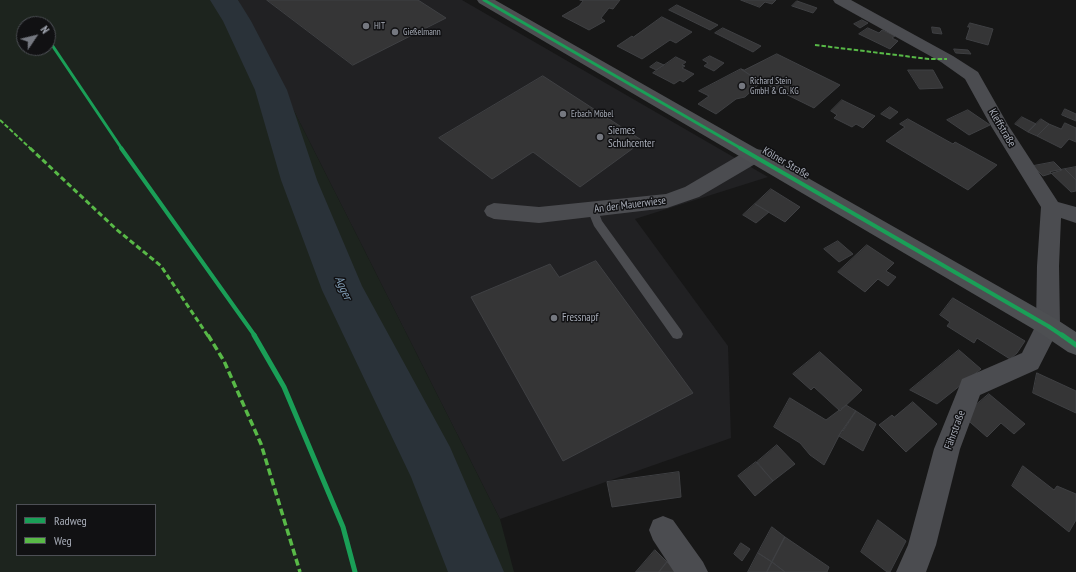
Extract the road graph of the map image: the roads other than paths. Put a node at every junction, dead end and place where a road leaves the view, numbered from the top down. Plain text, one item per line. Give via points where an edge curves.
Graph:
1 (484, 0) edge
2 (840, 0) edge
3 (755, 155) junction
4 (1051, 207) junction
5 (592, 209) junction
6 (494, 211) dead end
7 (1076, 215) edge
8 (1048, 326) junction
9 (676, 334) dead end
10 (1076, 345) edge
11 (663, 530) dead end
12 (693, 572) edge
13 (911, 572) edge

1 - 3 main road, Kölner Straße
2 - 4 street, Kleffstraße via 947,59 972,76
3 - 5 street, An der Mauerwiese via 692,192 668,201
3 - 8 main road, Kölner Straße
4 - 7 street
4 - 8 street
5 - 6 street, An der Mauerwiese via 539,215
5 - 9 lane via 598,223
8 - 10 main road, Kölner Straße
8 - 13 street, Fährstraße via 1030,361 971,388 947,449 922,545
11 - 12 street

